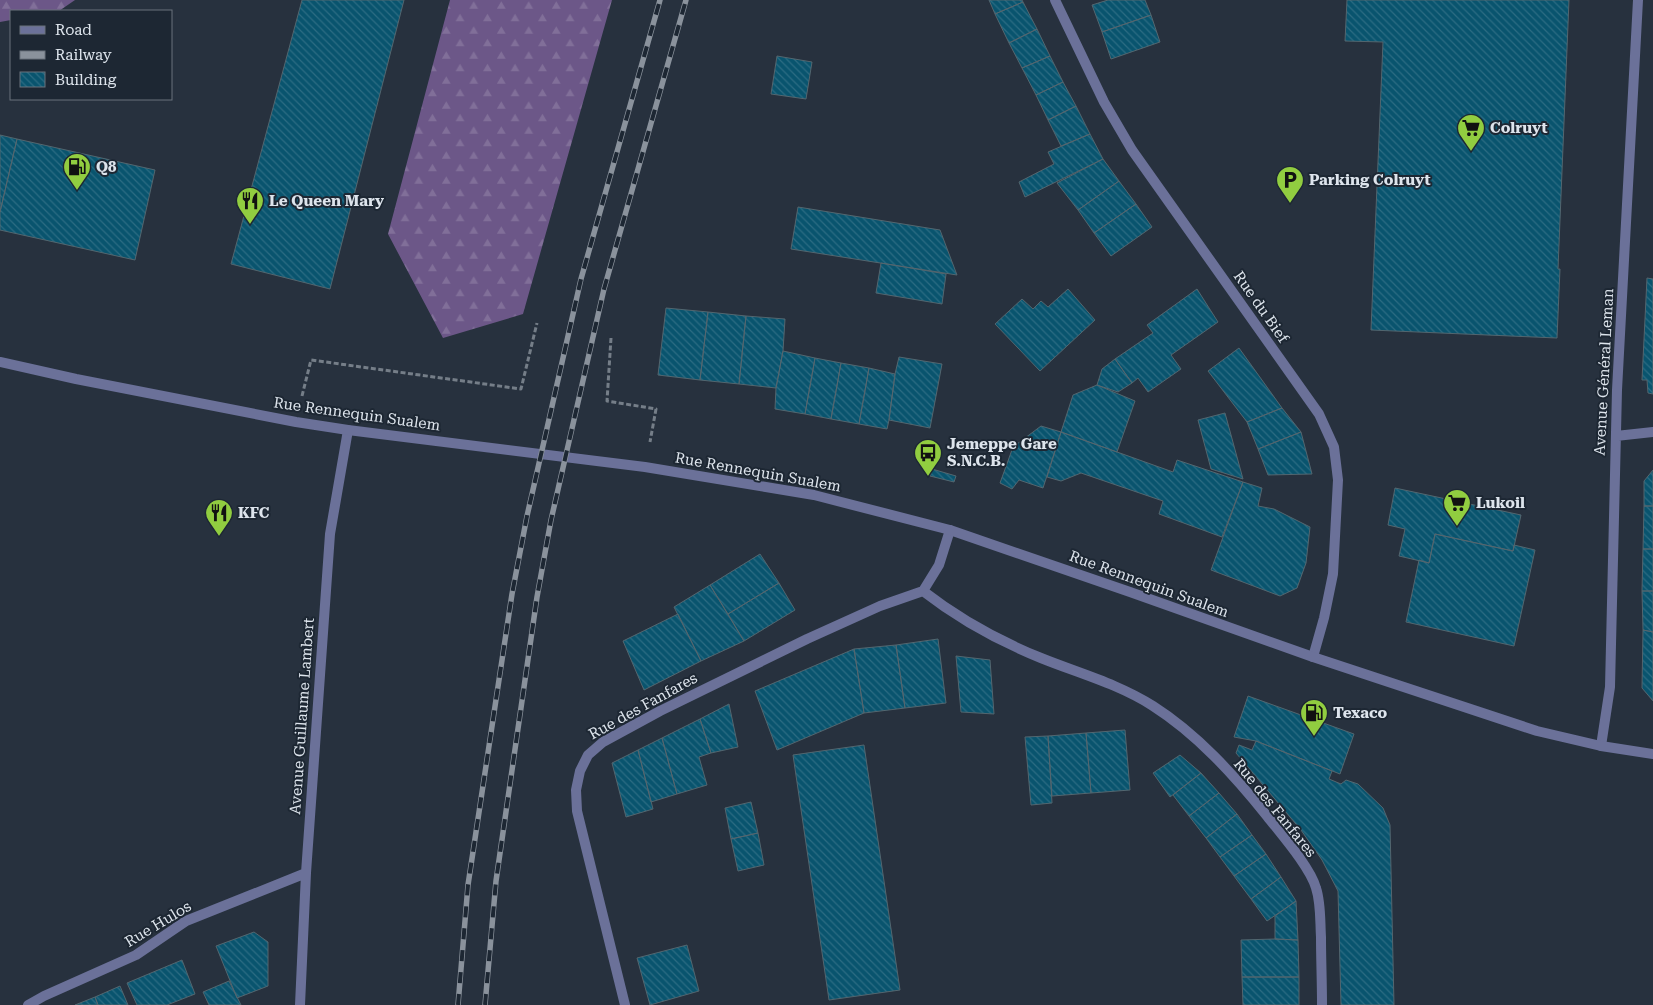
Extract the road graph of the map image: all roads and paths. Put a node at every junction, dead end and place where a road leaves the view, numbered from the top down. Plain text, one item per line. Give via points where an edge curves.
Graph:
1 (1056, 0) edge
2 (1638, 0) edge
3 (537, 323) dead end
4 (612, 338) dead end
5 (0, 362) edge
6 (656, 409) dead end
7 (296, 422) junction
8 (348, 430) junction
9 (1653, 432) edge
10 (1616, 436) junction
11 (950, 530) junction
12 (923, 591) junction
13 (1314, 658) junction
14 (1601, 746) junction
15 (1653, 754) edge
16 (306, 873) junction
17 (28, 1005) edge
18 (300, 1005) edge
19 (625, 1005) edge
20 (1322, 1005) edge

1 - 13 street, Rue du Bief via 1104,102 1132,150 1319,414 1334,447 1338,480 1333,574
2 - 10 street, Avenue Général Leman
3 - 7 path via 520,389 311,360
4 - 6 path via 607,401
5 - 7 street, Rue Rennequin Sualem
7 - 8 street, Rue Rennequin Sualem
8 - 11 street, Rue Rennequin Sualem via 645,467 814,494
8 - 16 street, Avenue Guillaume Lambert via 330,534
9 - 10 street
10 - 14 street, Avenue Général Leman via 1610,687
11 - 12 street via 939,565
11 - 13 street, Rue Rennequin Sualem
12 - 19 street, Rue des Fanfares via 880,606 668,706 603,742 588,755 576,790 577,811
12 - 20 street, Rue des Fanfares via 948,610 1000,639 1153,706 1227,769 1281,834 1316,887 1320,906
13 - 14 street, Rue Rennequin Sualem via 1537,731
14 - 15 street, Rue Rennequin Sualem
16 - 17 street, Rue Hulos via 186,921 136,955
16 - 18 street, Avenue Guillaume Lambert

